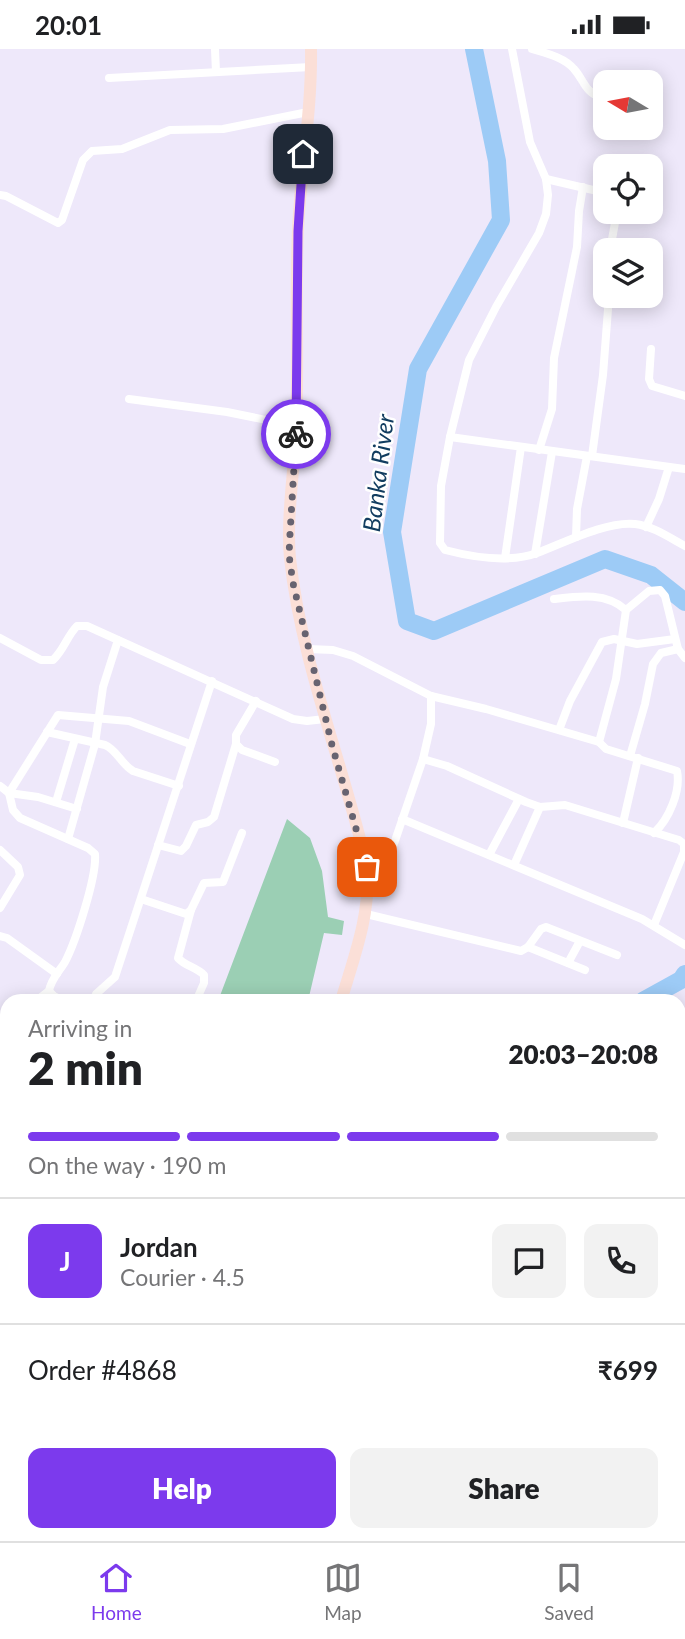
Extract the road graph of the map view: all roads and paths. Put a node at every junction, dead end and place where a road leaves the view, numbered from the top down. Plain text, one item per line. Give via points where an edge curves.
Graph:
1 (215, 49) edge
2 (311, 49) edge
3 (512, 49) edge
4 (532, 49) edge
5 (312, 67) junction
6 (216, 72) junction
7 (109, 78) dead end
8 (593, 93) edge
9 (308, 112) junction
10 (546, 179) junction
11 (583, 187) junction
12 (593, 190) edge
13 (0, 195) edge
14 (608, 308) edge
15 (651, 349) dead end
16 (685, 396) edge
17 (129, 399) dead end
18 (296, 426) junction
19 (450, 437) junction
20 (521, 447) junction
21 (538, 450) junction
22 (552, 451) junction
23 (589, 456) junction
24 (669, 467) junction
25 (685, 469) edge
26 (646, 527) junction
27 (576, 537) junction
28 (685, 546) edge
29 (536, 554) junction
30 (505, 558) junction
31 (554, 599) dead end
32 (626, 610) junction
33 (0, 638) edge
34 (675, 639) junction
35 (118, 640) junction
36 (623, 642) junction
37 (308, 649) junction
38 (678, 649) junction
39 (685, 658) edge
40 (212, 681) junction
41 (431, 697) junction
42 (256, 701) junction
43 (99, 719) junction
44 (326, 719) junction
45 (559, 730) junction
46 (47, 732) junction
47 (75, 739) junction
48 (599, 742) junction
49 (95, 744) junction
50 (190, 744) junction
51 (236, 744) junction
52 (634, 757) junction
53 (423, 759) junction
54 (275, 762) dead end
55 (0, 786) edge
56 (179, 786) junction
57 (9, 793) junction
58 (519, 799) junction
59 (56, 802) junction
60 (540, 807) junction
61 (77, 809) junction
62 (402, 819) junction
63 (623, 824) junction
64 (242, 833) dead end
65 (654, 833) junction
66 (68, 839) junction
67 (159, 845) junction
68 (0, 850) edge
69 (489, 855) junction
70 (514, 865) junction
71 (369, 889) junction
72 (141, 899) junction
73 (0, 908) edge
74 (191, 910) junction
75 (366, 913) junction
76 (654, 925) junction
77 (0, 935) edge
78 (580, 941) junction
79 (685, 945) edge
80 (528, 947) junction
81 (617, 955) dead end
82 (568, 963) junction
83 (585, 970) dead end
84 (57, 974) junction
85 (48, 991) junction
86 (44, 994) edge
87 (52, 994) edge
88 (96, 994) edge
89 (199, 994) edge
90 (343, 994) edge

1 - 6 street
2 - 5 main road
3 - 10 street via 530,142
4 - 8 street via 566,62
5 - 6 street
5 - 9 main road
6 - 7 street
9 - 13 street via 230,128 170,130 122,149 92,151 83,160 58,223
9 - 18 main road via 298,231
10 - 11 street
10 - 19 street via 546,213 539,233 469,360
11 - 12 street
11 - 21 street via 577,247 554,358 552,409
14 - 23 street via 603,375
15 - 16 street via 652,386
17 - 18 street
18 - 37 main road via 289,555
19 - 20 street
19 - 30 street via 441,486 440,543 448,551
20 - 21 street
20 - 30 street
21 - 22 street
22 - 23 street
22 - 29 street
23 - 24 street
23 - 27 street
24 - 25 street
24 - 26 street
26 - 27 street via 620,525
26 - 28 street
27 - 29 street
29 - 30 street
31 - 32 street via 596,596
32 - 34 street via 649,591 660,590
32 - 36 street
33 - 35 street via 41,660 53,660 77,626
34 - 36 street
34 - 38 street
35 - 40 street
35 - 43 street via 103,687
36 - 45 street via 602,642
36 - 48 street
37 - 41 street via 353,656
37 - 44 main road
38 - 39 street
38 - 52 street via 661,653 653,664
40 - 42 street
40 - 50 street
41 - 45 street
41 - 53 street
42 - 44 street via 293,719
42 - 51 street via 236,735
43 - 46 street via 58,715
43 - 49 street
43 - 50 street via 130,721
44 - 71 main road via 362,842
45 - 48 street
46 - 47 street
46 - 57 street
47 - 49 street
47 - 59 street
48 - 52 street via 606,749
49 - 56 street via 113,748 133,771
49 - 61 street
50 - 56 street
51 - 54 street
51 - 67 street via 214,817 196,825 181,851
52 - 63 street
52 - 65 street via 677,771 673,800
53 - 58 street
53 - 62 street
55 - 57 street
56 - 67 street
57 - 59 street
57 - 66 street via 20,818
58 - 60 street
58 - 69 street
59 - 61 street
60 - 63 street via 565,805
60 - 70 street
61 - 66 street
62 - 69 street
62 - 71 street via 386,867
63 - 65 street
64 - 74 street via 225,878 201,886
65 - 76 street via 679,840 684,852
66 - 84 street via 92,851 96,858 71,947
67 - 72 street
68 - 73 street via 18,867 19,875
69 - 70 street
70 - 76 street
71 - 75 main road
72 - 74 street via 186,914
72 - 88 street via 115,977
74 - 89 street via 178,958 204,975
75 - 80 street via 512,950
75 - 90 main road
76 - 79 street
77 - 84 street
78 - 80 street via 546,927
78 - 81 street
78 - 82 street
80 - 82 street
82 - 83 street
84 - 85 street
85 - 86 street
85 - 87 street

